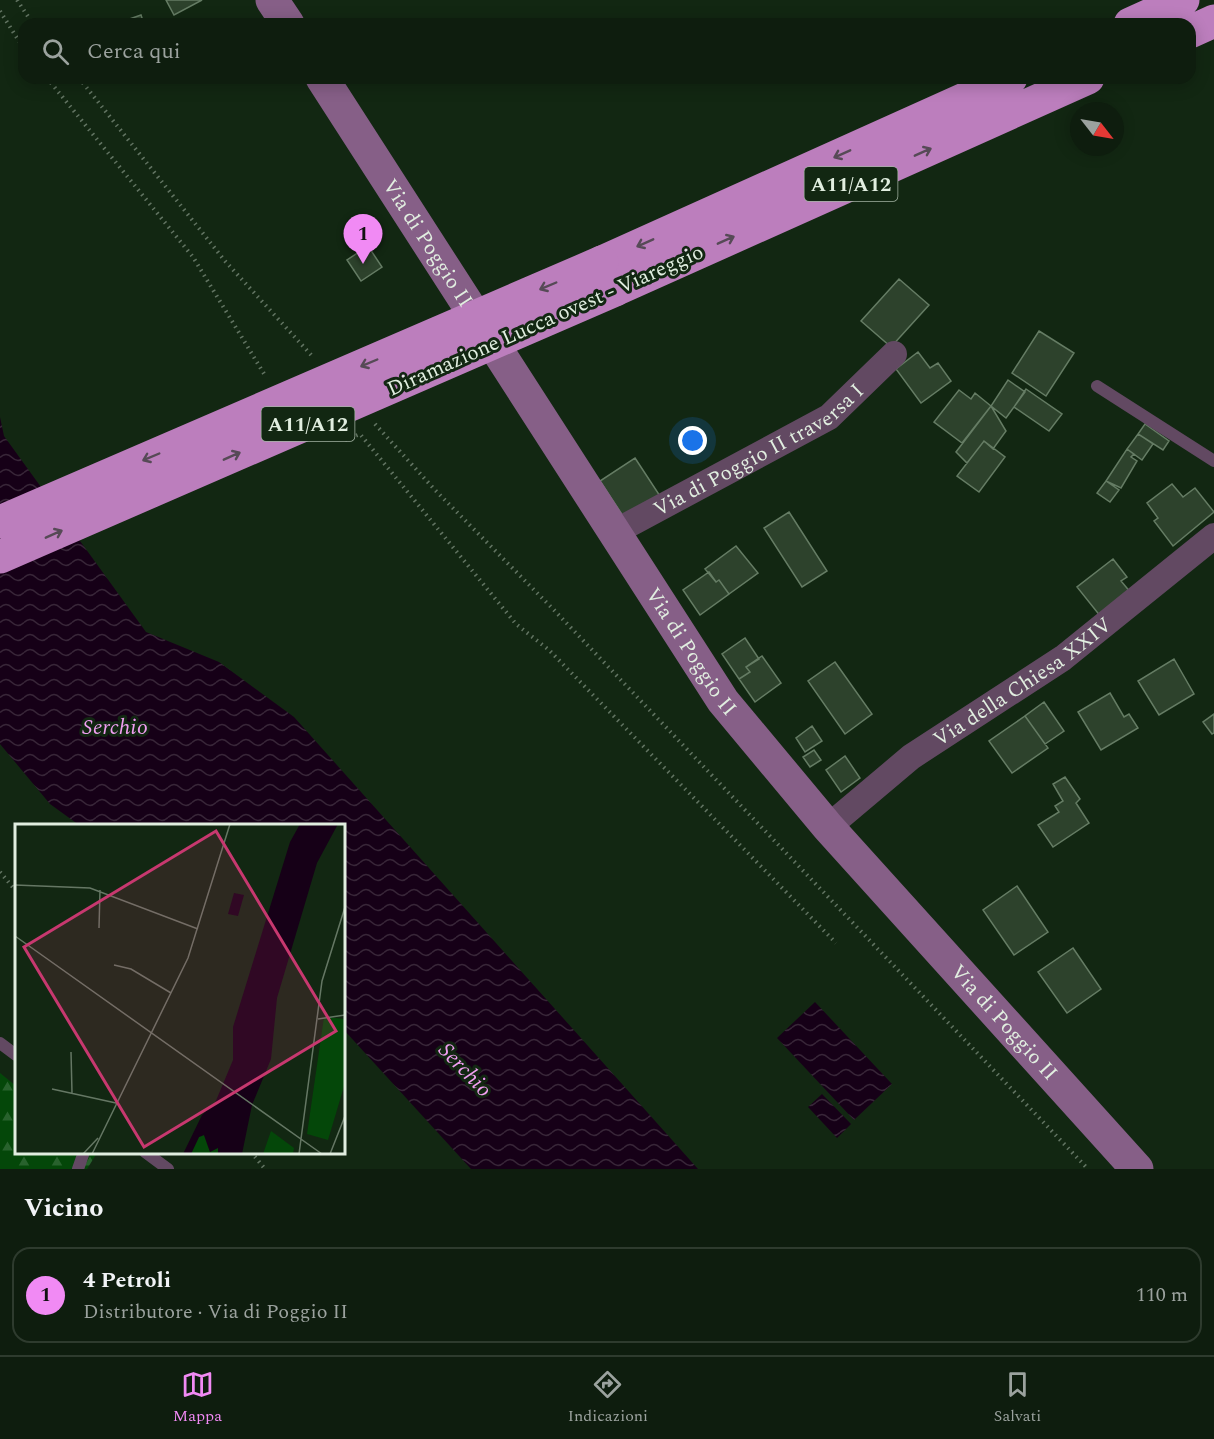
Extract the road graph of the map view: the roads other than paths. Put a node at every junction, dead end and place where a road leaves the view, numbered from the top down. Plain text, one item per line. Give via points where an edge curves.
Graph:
1 (272, 0) edge
2 (1184, 0) edge
3 (284, 18) edge
4 (1144, 18) edge
5 (1214, 21) edge
6 (1196, 29) edge
7 (326, 84) edge
8 (999, 84) edge
9 (1073, 84) edge
10 (608, 276) junction
11 (894, 354) dead end
12 (1097, 386) dead end
13 (1214, 460) edge
14 (0, 522) edge
15 (613, 533) junction
16 (1214, 536) edge
17 (0, 558) edge
18 (828, 827) junction
19 (0, 1043) edge
20 (15, 1054) edge
21 (83, 1154) edge
22 (148, 1154) edge
23 (78, 1169) edge
24 (168, 1169) edge
25 (1137, 1169) edge

1 - 3 main road
2 - 4 highway
5 - 6 highway
7 - 15 main road, Via di Poggio II
8 -> 10 highway, Diramazione Lucca ovest - Viareggio / A11/A12
10 -> 9 highway, Diramazione Lucca ovest - Viareggio / A11/A12
10 -> 14 highway, Diramazione Lucca ovest - Viareggio / A11/A12, bridge
17 -> 10 highway, Diramazione Lucca ovest - Viareggio / A11/A12, bridge
11 - 15 street, Via di Poggio II traversa I via 829,417
12 - 13 lane
15 - 18 main road, Via di Poggio II via 723,701
16 - 18 street, Via della Chiesa XXIV via 1063,658 911,757
18 - 25 main road, Via di Poggio II
19 - 20 lane
21 - 23 lane
22 - 24 lane

